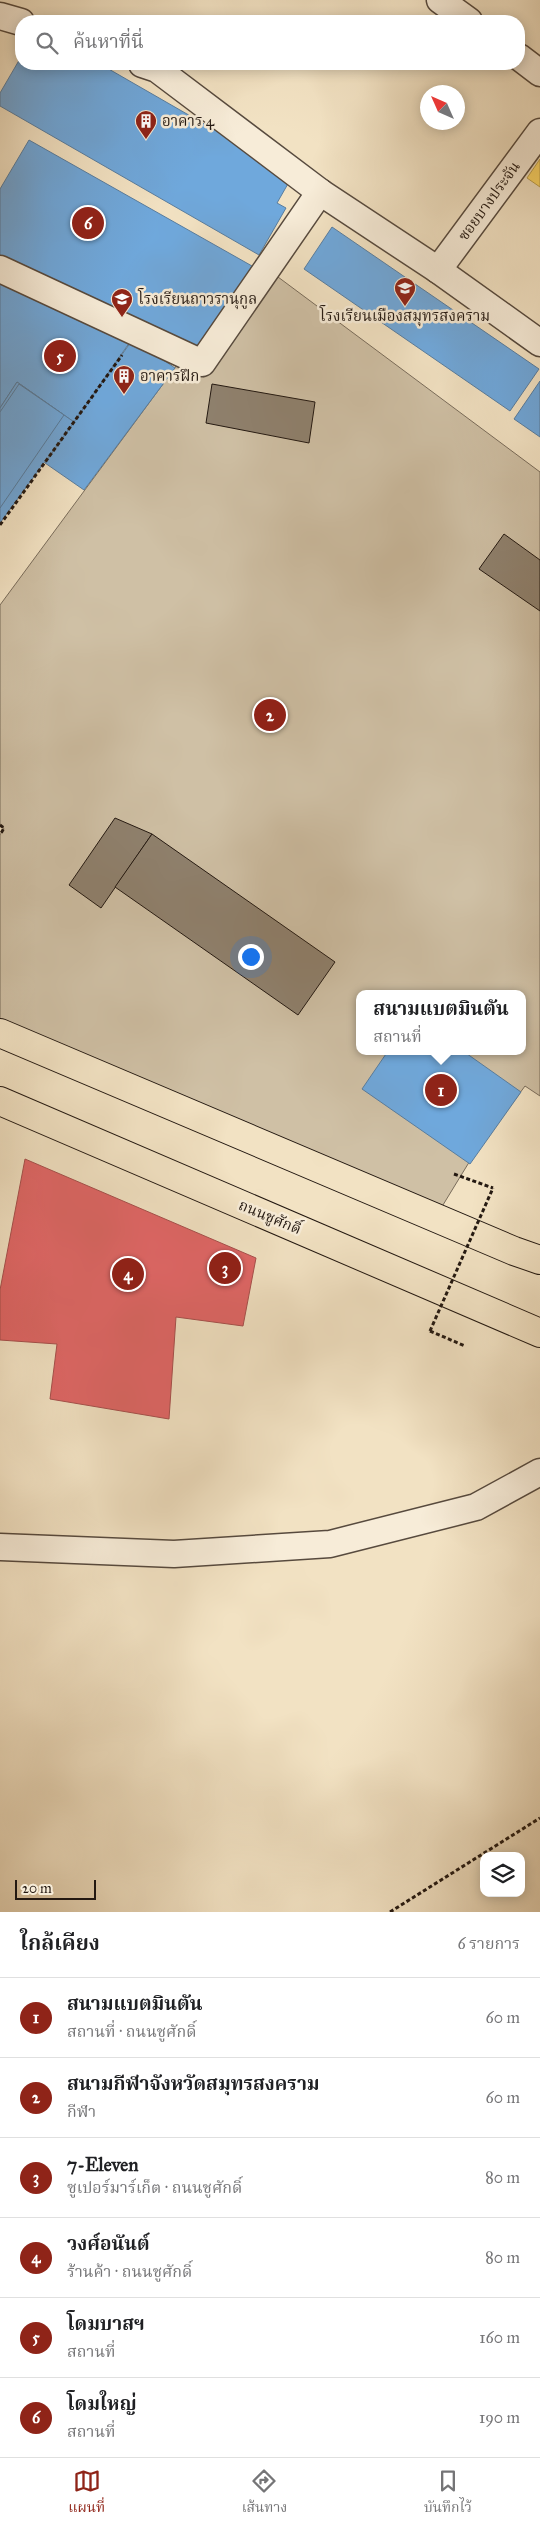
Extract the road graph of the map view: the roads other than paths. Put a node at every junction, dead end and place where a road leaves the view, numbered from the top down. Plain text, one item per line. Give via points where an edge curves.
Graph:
1 (440, 0) edge
2 (461, 15) edge
3 (0, 16) edge
4 (15, 20) edge
5 (525, 61) edge
6 (158, 70) edge
7 (540, 72) edge
8 (540, 132) edge
9 (320, 192) junction
10 (0, 269) edge
11 (438, 270) junction
12 (540, 343) edge
13 (0, 1033) edge
14 (0, 1101) edge
15 (540, 1260) edge
16 (540, 1333) edge
17 (540, 1472) edge
18 (0, 1547) edge

1 - 2 street
3 - 4 street
5 - 7 street
6 - 9 street
8 - 11 street, ซอยบางประจัน
9 - 10 street via 202,363
9 - 11 street
11 - 12 street
13 - 15 main road via 505,1248
14 - 16 main road, ถนนชูศักดิ์
17 - 18 street via 476,1507 330,1544 174,1554

